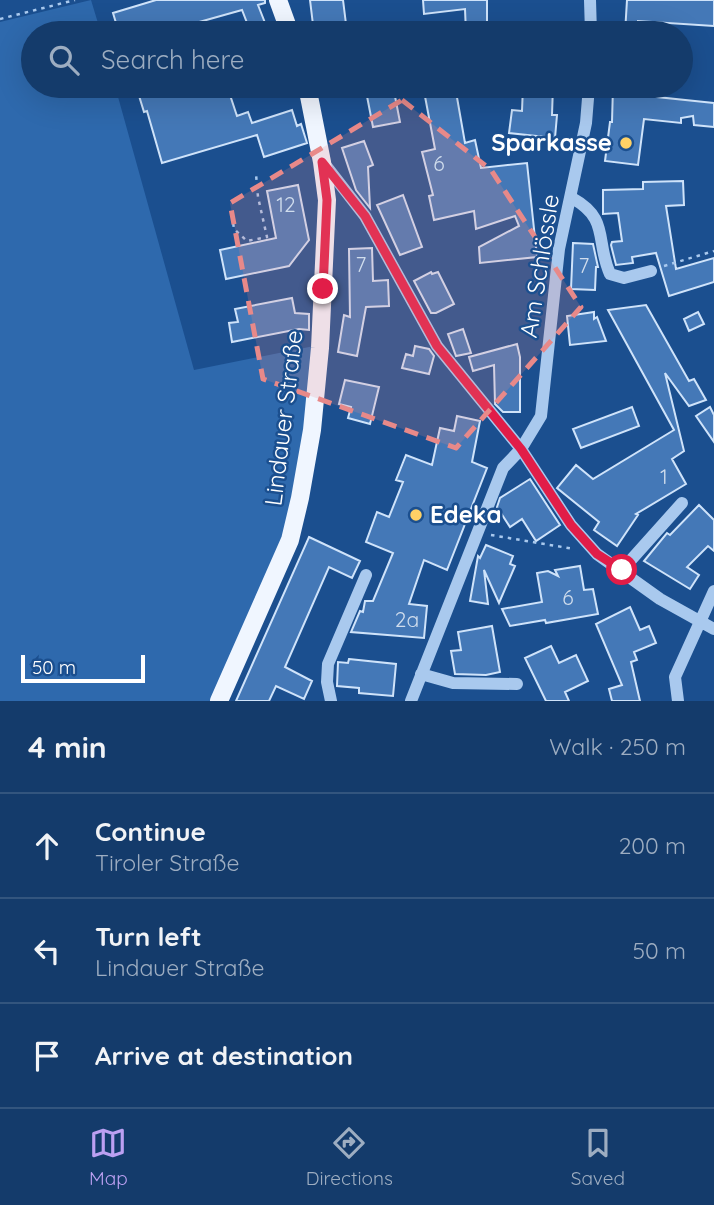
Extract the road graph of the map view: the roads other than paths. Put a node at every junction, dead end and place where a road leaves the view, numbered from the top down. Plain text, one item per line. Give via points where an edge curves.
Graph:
1 (278, 0) edge
2 (590, 0) edge
3 (286, 21) edge
4 (591, 21) edge
5 (309, 98) edge
6 (588, 98) edge
7 (322, 162) junction
8 (572, 198) junction
9 (651, 271) road end
10 (521, 449) junction
11 (682, 503) dead end
12 (622, 570) junction
13 (366, 575) dead end
14 (714, 591) edge
15 (700, 621) junction
16 (714, 629) edge
17 (421, 674) junction
18 (517, 684) dead end
19 (219, 701) edge
20 (331, 701) edge
21 (411, 701) edge
22 (678, 701) edge

1 - 3 main road
2 - 4 street
5 - 7 main road, Lindauer Straße
6 - 8 street, Am Schlössle
7 - 10 street via 365,216 437,346
7 - 19 main road, Lindauer Straße via 327,213 320,348 300,498 290,540
8 - 9 street via 588,207 597,221 610,274 624,278
8 - 10 street, Am Schlössle via 559,249 541,416
10 - 12 street via 571,525 597,554
10 - 17 street, Am Schlössle via 503,468
11 - 12 street
12 - 15 street
13 - 20 street via 328,664
14 - 15 street
15 - 16 street
15 - 22 street via 675,677
17 - 18 street via 453,682
17 - 21 street, Am Schlössle

